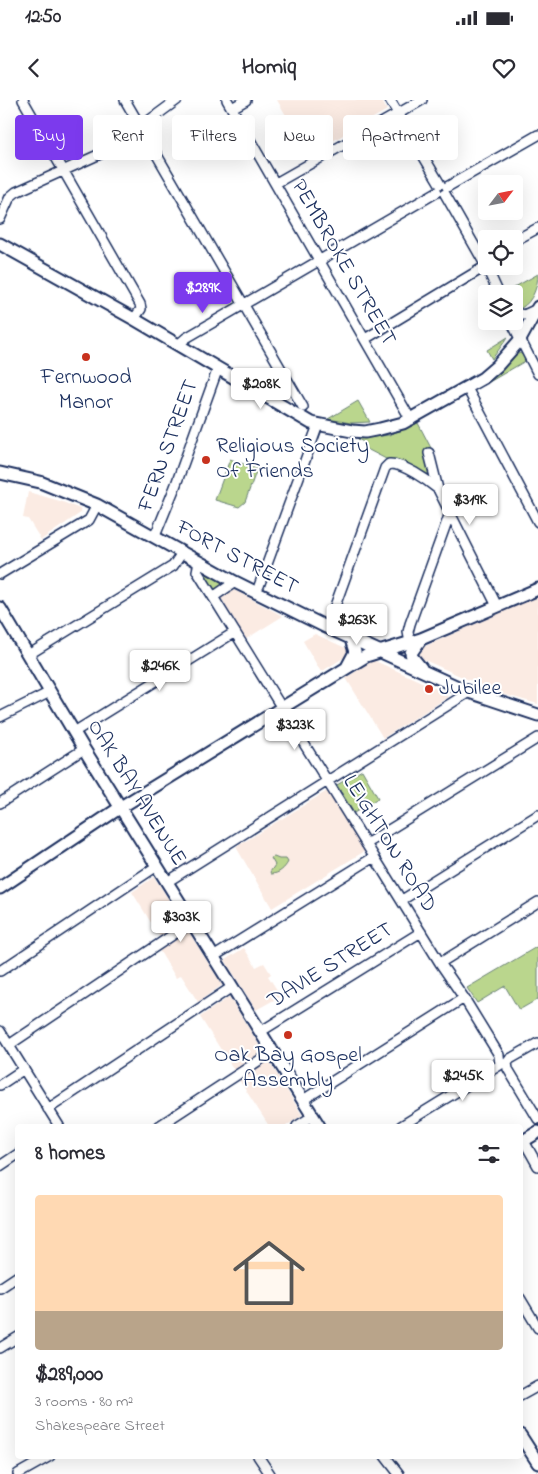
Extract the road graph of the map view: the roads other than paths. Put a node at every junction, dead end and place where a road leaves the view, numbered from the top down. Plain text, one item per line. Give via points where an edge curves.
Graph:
1 (23, 100) edge
2 (125, 100) edge
3 (177, 100) edge
4 (246, 100) edge
5 (390, 100) edge
6 (422, 100) edge
7 (230, 104) edge
8 (398, 114) junction
9 (134, 115) edge
10 (157, 115) edge
11 (538, 135) edge
12 (93, 157) edge
13 (160, 160) edge
14 (64, 170) junction
15 (276, 183) junction
16 (442, 189) junction
17 (0, 217) edge
18 (538, 228) edge
19 (523, 236) edge
20 (0, 244) edge
21 (478, 249) edge
22 (320, 260) junction
23 (478, 266) edge
24 (243, 304) junction
25 (537, 308) edge
26 (523, 315) edge
27 (134, 319) junction
28 (515, 330) edge
29 (365, 339) junction
30 (520, 340) junction
31 (178, 345) junction
32 (218, 368) junction
33 (538, 374) edge
34 (467, 388) junction
35 (303, 407) dead end
36 (411, 420) junction
37 (318, 425) junction
38 (429, 453) dead end
39 (0, 473) edge
40 (438, 489) junction
41 (97, 505) junction
42 (450, 513) junction
43 (538, 522) edge
44 (155, 536) junction
45 (182, 552) junction
46 (199, 562) junction
47 (0, 574) edge
48 (235, 582) junction
49 (259, 586) dead end
50 (538, 589) edge
51 (213, 597) junction
52 (497, 606) junction
53 (0, 608) edge
54 (327, 628) junction
55 (235, 632) junction
56 (351, 639) junction
57 (415, 641) junction
58 (380, 651) junction
59 (28, 656) junction
60 (347, 667) junction
61 (425, 673) junction
62 (50, 692) junction
63 (469, 692) junction
64 (281, 708) junction
65 (538, 715) edge
66 (0, 717) edge
67 (74, 732) junction
68 (538, 738) edge
69 (84, 748) junction
70 (328, 782) junction
71 (0, 803) edge
72 (121, 807) junction
73 (538, 815) edge
74 (366, 844) junction
75 (374, 857) junction
76 (157, 866) junction
77 (167, 882) junction
78 (0, 888) edge
79 (402, 900) junction
80 (538, 902) edge
81 (192, 922) junction
82 (421, 932) junction
83 (213, 957) junction
84 (440, 963) junction
85 (0, 971) edge
86 (232, 987) junction
87 (464, 998) junction
88 (0, 1030) edge
89 (260, 1032) junction
90 (538, 1042) edge
91 (9, 1045) junction
92 (272, 1052) junction
93 (504, 1062) junction
94 (24, 1069) junction
95 (0, 1085) edge
96 (302, 1100) junction
97 (48, 1109) junction
98 (538, 1119) edge
99 (316, 1121) edge
100 (58, 1124) edge
101 (162, 1124) edge
102 (404, 1124) edge
103 (538, 1132) edge
104 (523, 1141) edge
105 (523, 1144) edge
106 (15, 1156) edge
107 (0, 1166) edge
108 (538, 1166) edge
109 (15, 1278) edge
110 (0, 1288) edge
111 (523, 1303) edge
112 (538, 1328) edge
113 (15, 1339) edge
114 (0, 1348) edge
115 (538, 1386) edge
116 (523, 1394) edge
117 (523, 1440) edge
118 (45, 1459) edge
119 (261, 1459) edge
120 (387, 1459) edge
121 (538, 1463) edge
122 (18, 1474) edge
123 (270, 1474) edge
124 (399, 1474) edge

1 - 14 street
2 - 9 street
3 - 10 street
4 - 7 street
5 - 8 street
6 - 8 street
7 - 15 street, PEMBROKE STREET
8 - 15 street
8 - 16 street
11 - 16 street
12 - 14 street
13 - 24 street
14 - 17 street via 16,192
14 - 27 street via 140,304 141,309
15 - 22 street, PEMBROKE STREET
16 - 21 street
16 - 22 street
18 - 19 street
20 - 27 main road
22 - 24 street
22 - 29 street, PEMBROKE STREET
23 - 29 street
24 - 31 street
24 - 35 street
25 - 26 street
25 - 30 main road
27 - 31 main road
28 - 30 street
29 - 36 street, PEMBROKE STREET
30 - 33 street
30 - 34 main road via 497,366
31 - 32 main road
32 - 37 main road
32 - 44 street, FERN STREET
34 - 36 main road
34 - 43 street
36 - 37 main road via 365,432
37 - 49 street
38 - 40 street
39 - 41 main road, FORT STREET via 40,482
40 - 42 street
40 - 54 street via 395,464 385,468
41 - 44 main road, FORT STREET
41 - 47 street via 89,520
42 - 52 street
42 - 57 street via 410,624 408,632
44 - 45 main road, FORT STREET
45 - 46 main road, FORT STREET
45 - 59 street via 173,566
46 - 48 main road, FORT STREET
46 - 51 street, LEIGHTON ROAD via 197,571
48 - 51 street
48 - 54 main road, FORT STREET
50 - 52 main road
51 - 55 street, LEIGHTON ROAD
52 - 57 main road
53 - 59 main road, OAK BAY AVENUE
54 - 56 main road, FORT STREET
55 - 64 street, LEIGHTON ROAD
55 - 67 street
56 - 58 main road, FORT STREET
56 - 60 main road via 355,652
57 - 58 main road
57 - 61 main road via 412,657
58 - 60 main road
58 - 61 main road, FORT STREET
59 - 62 main road, OAK BAY AVENUE
60 - 64 main road
61 - 63 main road, FORT STREET
62 - 66 street
62 - 67 main road, OAK BAY AVENUE
63 - 65 main road, FORT STREET
63 - 70 street
64 - 70 street, LEIGHTON ROAD
64 - 72 main road
67 - 69 main road, OAK BAY AVENUE
68 - 74 street
69 - 71 street
69 - 72 main road, OAK BAY AVENUE
70 - 74 street, LEIGHTON ROAD
70 - 77 street
72 - 76 main road, OAK BAY AVENUE
72 - 78 main road
73 - 79 street, DAVIE STREET
74 - 75 street, LEIGHTON ROAD
75 - 79 street, LEIGHTON ROAD
75 - 83 street
76 - 77 main road, OAK BAY AVENUE
76 - 85 street
77 - 81 main road, OAK BAY AVENUE
79 - 82 street, LEIGHTON ROAD
80 - 84 street
81 - 83 main road, OAK BAY AVENUE
81 - 91 street
82 - 84 street, LEIGHTON ROAD
82 - 89 street, DAVIE STREET
83 - 86 main road, OAK BAY AVENUE
84 - 87 street, LEIGHTON ROAD
86 - 89 main road, OAK BAY AVENUE
86 - 97 street
87 - 93 street, LEIGHTON ROAD
87 - 96 street
88 - 91 street
89 - 92 main road, OAK BAY AVENUE
90 - 93 street
91 - 94 street
92 - 96 main road, OAK BAY AVENUE
92 - 101 street
93 - 98 street, LEIGHTON ROAD
93 - 102 street
94 - 95 street
94 - 97 street
96 - 99 main road, OAK BAY AVENUE
97 - 100 street
103 - 104 main road
105 - 108 street
106 - 107 street
109 - 110 street
111 - 112 street
113 - 114 street
115 - 116 street
117 - 121 main road
118 - 122 street
119 - 123 street
120 - 124 street

